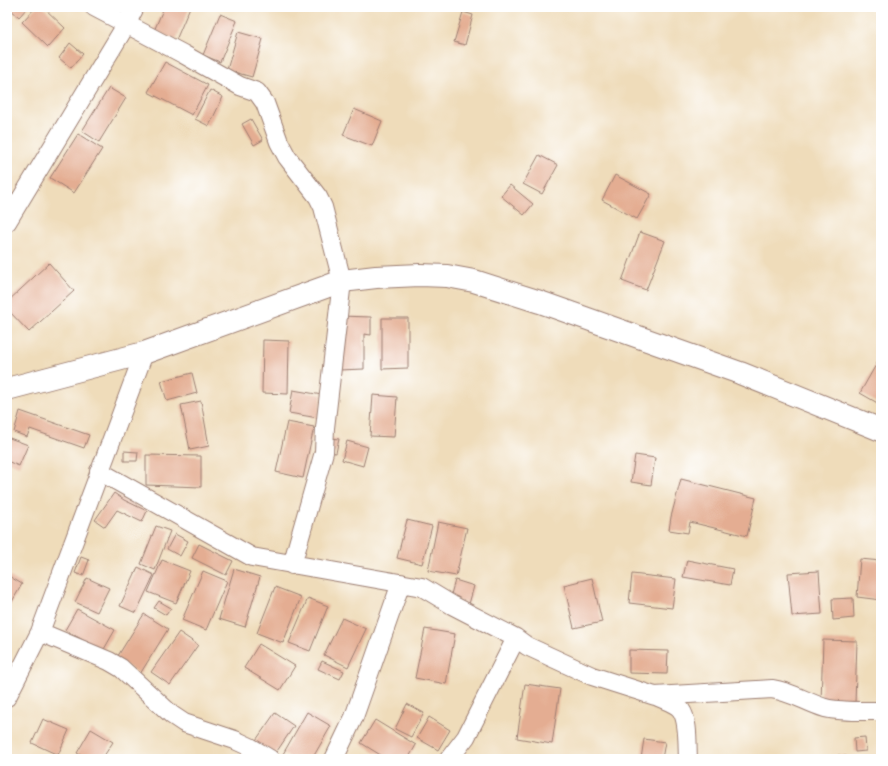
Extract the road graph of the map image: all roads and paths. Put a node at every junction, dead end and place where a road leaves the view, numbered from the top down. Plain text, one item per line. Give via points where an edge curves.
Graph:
1 (94, 7) edge
2 (135, 7) edge
3 (126, 25) junction
4 (7, 222) edge
5 (342, 281) junction
6 (144, 353) junction
7 (7, 389) edge
8 (881, 430) edge
9 (100, 471) junction
10 (292, 564) junction
11 (401, 583) junction
12 (40, 632) junction
13 (516, 638) junction
14 (655, 696) junction
15 (7, 697) edge
16 (881, 711) edge
17 (270, 759) edge
18 (334, 759) edge
19 (449, 759) edge
20 (688, 759) edge

1 - 3 street
2 - 3 street
3 - 4 street
3 - 5 street via 240,86 257,92 265,103 287,157 312,188 323,207
5 - 6 street
5 - 8 street via 420,275 474,281 740,373
5 - 10 street via 324,452
6 - 7 street
6 - 9 street
9 - 10 street via 252,557
9 - 12 street
10 - 11 street
11 - 13 street via 422,587
11 - 18 street via 354,717
12 - 15 street
12 - 17 street via 121,668 184,723 235,740
13 - 14 street via 527,646 592,676
13 - 19 street via 466,737
14 - 16 street via 772,689 784,691 824,708
14 - 20 street via 680,709 686,721

